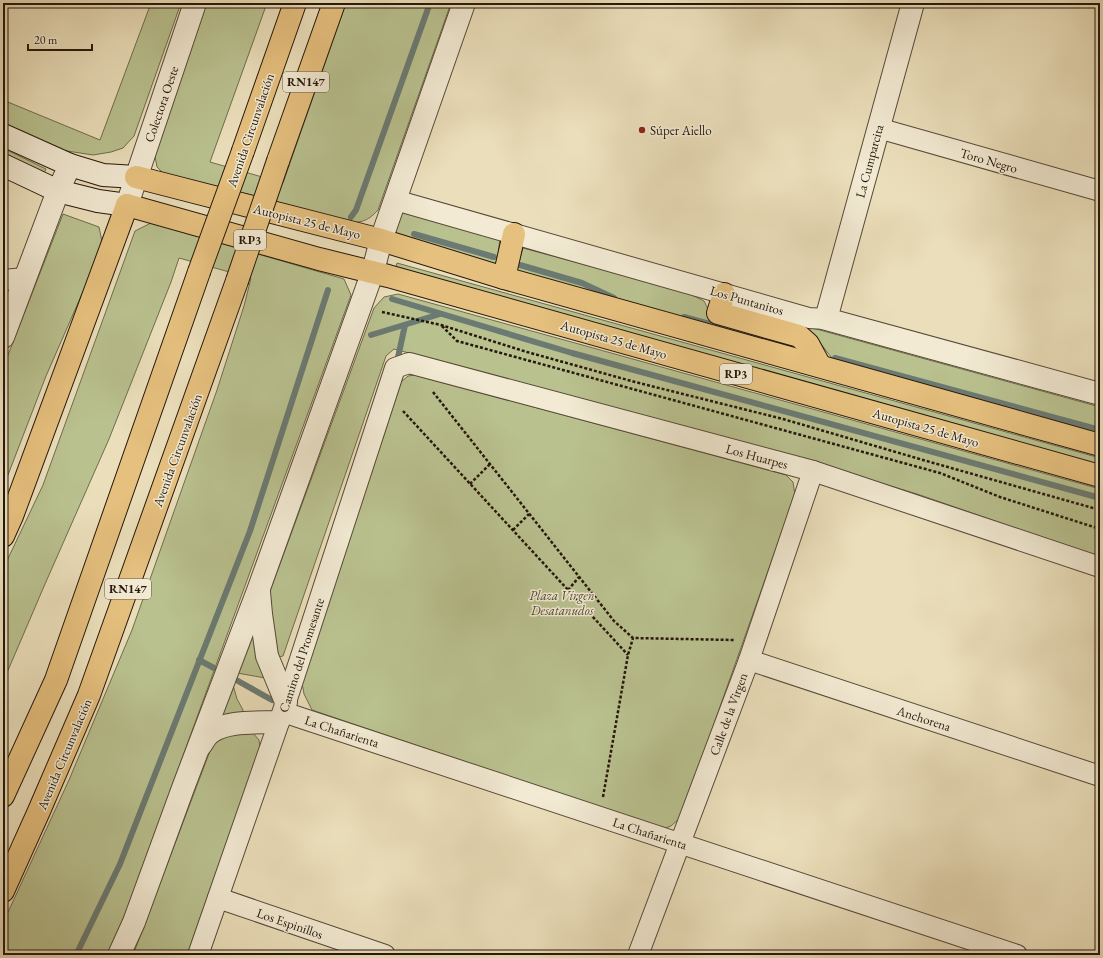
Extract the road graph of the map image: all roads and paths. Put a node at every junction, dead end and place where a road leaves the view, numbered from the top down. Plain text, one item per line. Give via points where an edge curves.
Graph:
1 (195, 3) edge
2 (295, 3) edge
3 (334, 3) edge
4 (464, 3) edge
5 (913, 3) edge
6 (878, 128) junction
7 (3, 135) edge
8 (3, 165) edge
9 (70, 165) junction
10 (136, 177) junction
11 (58, 191) junction
12 (1100, 191) edge
13 (395, 200) junction
14 (127, 205) junction
15 (514, 234) junction
16 (381, 240) junction
17 (373, 271) junction
18 (25, 278) junction
19 (504, 278) junction
20 (3, 280) edge
21 (724, 294) junction
22 (377, 310) dead end
23 (826, 318) junction
24 (441, 324) junction
25 (3, 337) edge
26 (409, 363) joint
27 (820, 366) junction
28 (439, 391) dead end
29 (1100, 394) edge
30 (398, 416) dead end
31 (1100, 445) edge
32 (490, 464) junction
33 (813, 472) junction
34 (1100, 476) edge
35 (470, 484) junction
36 (1100, 510) edge
37 (529, 514) junction
38 (1100, 529) edge
39 (513, 530) junction
40 (3, 536) edge
41 (1100, 567) edge
42 (579, 577) junction
43 (259, 588) junction
44 (568, 590) junction
45 (633, 638) junction
46 (752, 651) junction
47 (628, 655) junction
48 (282, 712) junction
49 (196, 752) junction
50 (1100, 776) edge
51 (3, 796) edge
52 (602, 801) dead end
53 (680, 843) junction
54 (3, 891) edge
55 (218, 898) junction
56 (119, 955) edge
57 (198, 955) edge
58 (385, 955) edge
59 (638, 955) edge
60 (1017, 955) edge

1 - 10 street, Colectora Oeste
2 - 51 main road, Avenida Circunvalación / RN147, bridge via 56,680
3 - 54 main road, Avenida Circunvalación / RN147, bridge via 90,695
4 - 13 street
5 - 6 street, La Cumparcita
6 - 12 street, Toro Negro
6 - 23 street, La Cumparcita
7 - 9 street
8 - 11 street
9 - 10 street, RP3 via 103,175
9 - 11 street
10 - 14 street, Colectora Oeste
10 - 16 main road, Autopista 25 de Mayo / RP3
11 - 14 street, RP3
11 - 18 street
13 - 15 street, Los Puntanitos
13 - 16 street
14 - 17 main road, Autopista 25 de Mayo / RP3 via 319,259
14 - 40 main road
15 - 19 main road
15 - 21 street, Los Puntanitos
16 - 17 street
16 - 19 main road, Autopista 25 de Mayo / RP3
17 - 34 main road, Autopista 25 de Mayo / RP3
17 - 43 street
18 - 20 street
18 - 25 street
19 - 27 main road, Autopista 25 de Mayo / RP3
21 - 23 street, Los Puntanitos via 809,318
21 - 27 main road via 718,313 799,336 808,344
22 - 24 path
23 - 29 street, Los Puntanitos
24 - 36 path via 535,354 783,419
24 - 38 path via 457,341 940,473 1000,497
26 - 33 street, Los Huarpes
26 - 48 street, Camino del Promesante via 395,368
27 - 31 main road, Autopista 25 de Mayo / RP3
28 - 32 path via 431,389
30 - 35 path via 401,409
32 - 35 path
32 - 37 path
33 - 41 street, Los Huarpes
33 - 46 street, Calle de la Virgen
35 - 39 path
37 - 39 path
37 - 42 path
39 - 44 path
42 - 44 path
42 - 45 path via 614,621
43 - 48 street via 267,656
43 - 49 street
44 - 47 path
45 - 46 path via 735,640
45 - 47 path
46 - 50 street, Anchorena
46 - 53 street, Calle de la Virgen
47 - 52 path
48 - 49 street via 217,728 208,734
48 - 53 street, La Chañarienta
48 - 55 street, Camino del Promesante
49 - 56 street via 134,922
53 - 59 street, Calle de la Virgen
53 - 60 street, La Chañarienta
55 - 57 street, Camino del Promesante
55 - 58 street, Los Espinillos

